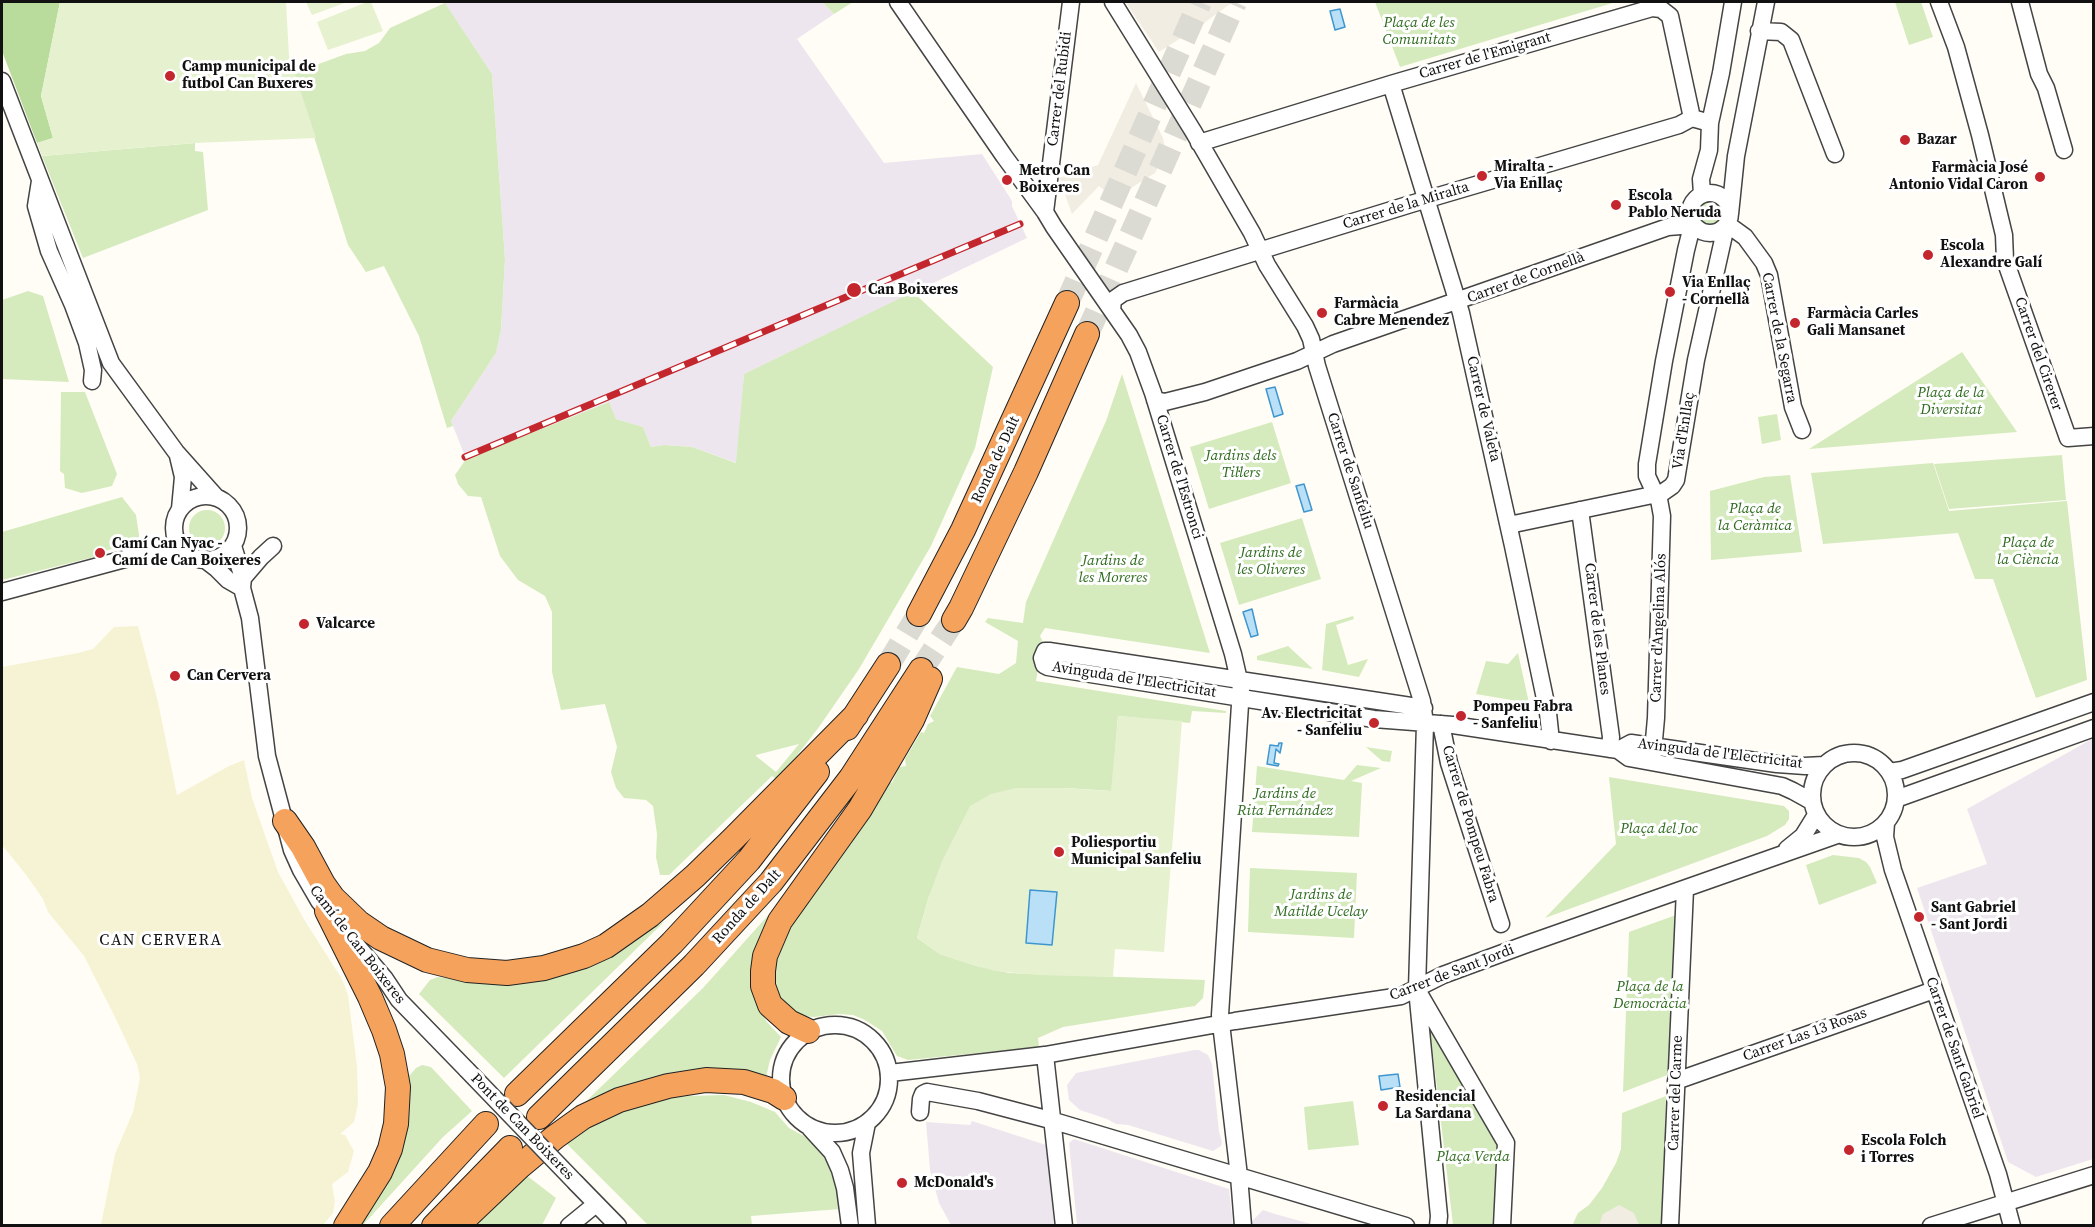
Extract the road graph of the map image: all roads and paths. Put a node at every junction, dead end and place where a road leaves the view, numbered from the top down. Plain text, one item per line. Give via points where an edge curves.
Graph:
1 (898, 2) edge
2 (1071, 2) edge
3 (1113, 2) edge
4 (1733, 2) edge
5 (1766, 2) edge
6 (1939, 2) edge
7 (2020, 2) edge
8 (1759, 31) junction
9 (2, 81) edge
10 (1391, 84) junction
11 (1692, 118) junction
12 (1710, 123) junction
13 (1199, 143) junction
14 (2064, 150) dead end
15 (1835, 154) dead end
16 (1702, 194) junction
17 (1426, 200) junction
18 (1046, 212) junction
19 (1726, 223) junction
20 (1695, 226) junction
21 (1261, 251) junction
22 (1458, 302) junction
23 (1067, 303) tunnel mouth
24 (1112, 310) junction
25 (1087, 334) tunnel mouth
26 (1315, 353) junction
27 (1155, 400) junction
28 (1802, 430) dead end
29 (2094, 436) edge
30 (177, 452) junction
31 (1658, 494) junction
32 (217, 498) junction
33 (1580, 510) junction
34 (177, 516) junction
35 (1509, 525) junction
36 (233, 546) junction
37 (273, 546) dead end
38 (147, 553) junction
39 (188, 553) junction
40 (204, 560) junction
41 (243, 583) junction
42 (2, 592) edge
43 (919, 614) tunnel mouth
44 (957, 616) tunnel mouth
45 (888, 665) tunnel mouth
46 (1239, 680) junction
47 (1240, 698) junction
48 (2094, 702) edge
49 (856, 715) junction
50 (1430, 719) junction
51 (2094, 728) edge
52 (1551, 741) junction
53 (1614, 750) junction
54 (1653, 754) junction
55 (1824, 765) junction
56 (1889, 772) junction
57 (1896, 799) junction
58 (1813, 808) junction
59 (285, 821) junction
60 (1886, 823) junction
61 (1837, 835) junction
62 (1863, 837) junction
63 (1777, 856) junction
64 (1893, 870) junction
65 (1685, 889) junction
66 (327, 911) junction
67 (1501, 924) dead end
68 (1417, 989) junction
69 (1934, 990) junction
70 (1221, 1024) junction
71 (808, 1031) junction
72 (1045, 1055) junction
73 (467, 1070) joint
74 (890, 1072) junction
75 (1676, 1081) junction
76 (517, 1094) dead end
77 (784, 1098) junction
78 (920, 1112) dead end
79 (539, 1117) dead end
80 (1054, 1121) junction
81 (867, 1123) junction
82 (486, 1124) dead end
83 (807, 1125) junction
84 (510, 1148) dead end
85 (2094, 1175) edge
86 (1239, 1176) junction
87 (2006, 1202) junction
88 (596, 1204) junction
89 (346, 1226) edge
90 (392, 1226) edge
91 (434, 1226) edge
92 (457, 1226) edge
93 (569, 1226) edge
94 (618, 1226) edge
95 (850, 1226) edge
96 (867, 1226) edge
97 (1064, 1226) edge
98 (1243, 1226) edge
99 (1406, 1226) edge
100 (1438, 1226) edge
101 (1502, 1226) edge
102 (1670, 1226) edge
103 (1931, 1226) edge
104 (2012, 1226) edge

1 - 18 street, Carrer de l'Estronci
2 - 18 street, Carrer del Rubidi
3 - 13 street, Carrer de Sanfeliu
4 - 12 street
5 - 8 street
6 - 29 street, Carrer del Cirerer via 1980,135 2004,235 2005,260 2068,438
7 - 14 street
8 - 15 street via 1781,32 1791,40
8 - 19 street
9 - 30 street via 40,181 36,206 49,250 98,364
10 - 11 street, Carrer de l'Emigrant via 1652,8 1661,9 1670,16
10 - 13 street, Carrer de l'Emigrant
10 - 17 street, Carrer de Valeta
11 - 12 street
11 - 17 street, Carrer de la Miralta
12 - 16 street
13 - 21 street, Carrer de Sanfeliu
16 - 19 street via 1722,196 1730,207
16 - 20 street via 1690,207
17 - 21 street, Carrer de la Miralta
17 - 22 street, Carrer de Valeta
18 - 24 street, Carrer de l'Estronci
19 - 20 street via 1712,233 1704,233
19 - 28 street, Carrer de la Segarra via 1745,237 1764,263 1792,407
19 - 31 street, Via d'Enllaç via 1696,360 1676,480 1669,490
20 - 22 street, Carrer de Cornellà via 1668,227
20 - 31 street, Via d'Enllaç via 1686,250 1647,464 1647,476
21 - 24 street, Carrer de la Miralta via 1123,293 1113,300
21 - 26 street, Carrer de Sanfeliu via 1305,326
22 - 26 street, Carrer de Cornellà
22 - 35 street, Carrer de Valeta
23 - 43 highway, Ronda de Dalt via 963,530
24 - 27 street, Carrer de l'Estronci via 1138,352
25 - 44 highway, Ronda de Dalt
26 - 27 street, Carrer de Cornellà via 1205,392 1166,402
26 - 50 street, Carrer de Sanfeliu
27 - 46 street, Carrer de l'Estronci
30 - 32 street
30 - 34 street via 183,477
31 - 33 street
31 - 54 street, Carrer d'Angelina Alós via 1662,516
32 - 34 street via 207,496 187,502
32 - 36 street via 235,514 238,531
33 - 35 street
33 - 53 street, Carrer de les Planes
34 - 38 street via 163,539
34 - 39 street via 178,541
35 - 52 street, Carrer de Valeta
36 - 40 street via 219,557
36 - 41 street, Camí de Can Boixeres
37 - 41 street
38 - 39 street
38 - 42 street
39 - 40 street
40 - 41 street via 228,580
41 - 59 street, Camí de Can Boixeres via 267,756
45 - 49 highway, Ronda de Dalt
46 - 47 street, Carrer de l'Estronci
46 - 47 street, Avinguda de l'Electricitat via 1049,651 1042,658 1044,665 1052,668
46 - 50 street, Avinguda de l'Electricitat
47 - 50 street, Avinguda de l'Electricitat via 1374,719
47 - 70 street, Carrer de l'Estronci
48 - 56 street
49 - 59 highway via 733,839 650,915 606,946 544,968 507,973 467,970 427,960 381,938 333,898
49 - 76 highway, Ronda de Dalt via 748,860 672,943
50 - 52 street, Avinguda de l'Electricitat
50 - 67 street, Carrer de Pompeu Fabra via 1449,763
50 - 68 street, Carrer de Sanfeliu
51 - 57 street
52 - 53 street, Avinguda de l'Electricitat
53 - 54 street, Avinguda de l'Electricitat via 1631,742
54 - 55 street, Avinguda de l'Electricitat
54 - 58 street, Avinguda de l'Electricitat via 1782,786
55 - 56 street via 1843,754 1856,752 1881,762
55 - 58 street via 1814,778
56 - 57 street
57 - 60 street
58 - 61 street via 1825,827
58 - 63 street, Carrer de Sant Jordi via 1803,836
59 - 66 street, Camí de Can Boixeres via 301,870
60 - 62 street
60 - 64 street, Carrer de Sant Gabriel
61 - 62 street
61 - 63 street, Carrer de Sant Jordi
62 - 64 street, Carrer de Sant Gabriel via 1882,853
63 - 65 street, Carrer de Sant Jordi
64 - 69 street, Carrer de Sant Gabriel
65 - 68 street, Carrer de Sant Jordi via 1443,975
65 - 75 street, Carrer del Carme
66 - 73 street, Camí de Can Boixeres via 399,1000
66 - 89 highway via 384,1030 398,1087 390,1149
68 - 70 street, Carrer de Sant Jordi via 1384,999
68 - 100 street, Carrer de Sanfeliu
68 - 101 street via 1506,1143
69 - 75 street, Carrer Las 13 Rosas
69 - 87 street, Carrer de Sant Gabriel
70 - 72 street, Carrer de Sant Jordi
70 - 86 street, Carrer de l'Estronci
71 - 74 street via 830,1025 860,1032 882,1052
71 - 77 street via 790,1046 783,1061 780,1076
71 - 79 highway, Ronda de Dalt via 789,1022 770,1005 763,986 768,947 780,921 860,809 912,720 927,671 852,778 771,882 694,965
72 - 74 street, Carrer de Sant Jordi
72 - 80 street
73 - 88 street, Pont de Can Boixeres, bridge
74 - 81 street via 887,1097
75 - 102 street, Carrer del Carme
77 - 83 street
77 - 92 highway via 744,1082 706,1080 641,1092 620,1100 583,1117 555,1137
78 - 80 street via 921,1099 927,1092
80 - 86 street
80 - 97 street
81 - 83 street via 838,1133 822,1132
81 - 96 street via 861,1153
82 - 90 highway
83 - 95 street via 832,1152 840,1170
84 - 91 highway
85 - 87 street
86 - 98 street, Carrer de l'Estronci
86 - 99 street
87 - 103 street
87 - 104 street, Carrer de Sant Gabriel
88 - 93 street
88 - 94 street, Pont de Can Boixeres

